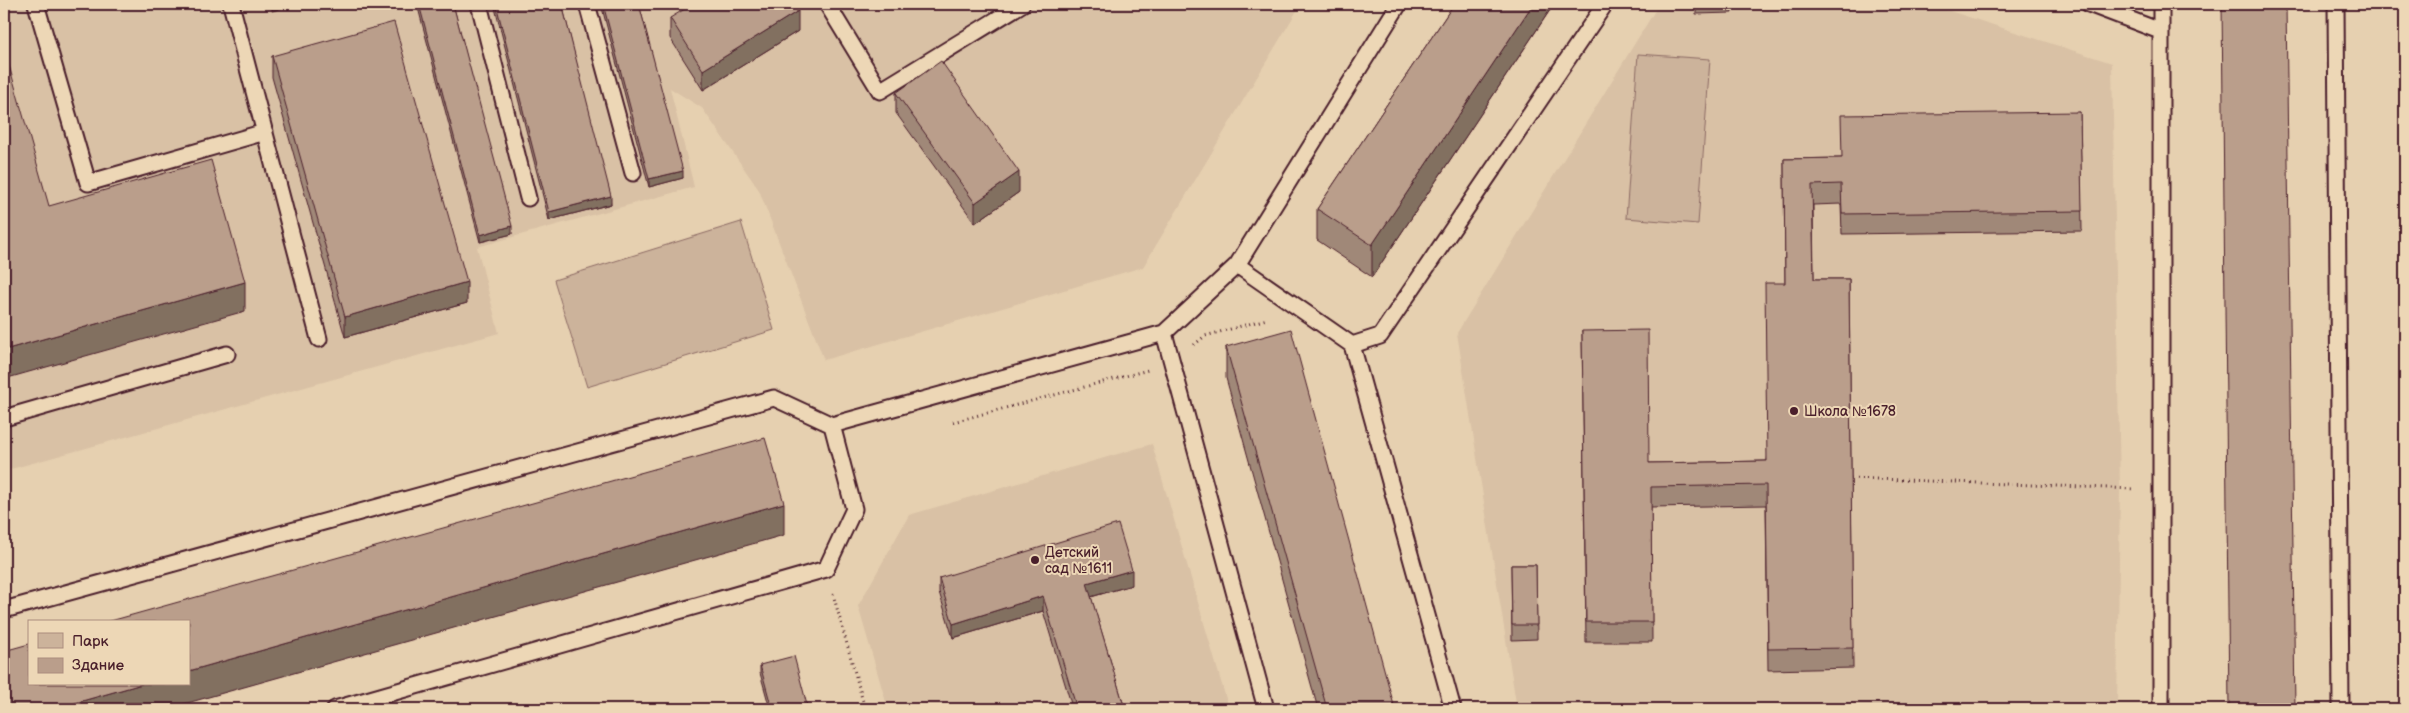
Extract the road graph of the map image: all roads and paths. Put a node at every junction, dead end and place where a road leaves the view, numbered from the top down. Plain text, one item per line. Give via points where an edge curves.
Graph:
1 (36, 4) edge
2 (231, 4) edge
3 (479, 4) edge
4 (588, 4) edge
5 (827, 4) edge
6 (1022, 4) edge
7 (1400, 4) edge
8 (1606, 4) edge
9 (2089, 4) edge
10 (2162, 4) edge
11 (2336, 4) edge
12 (2160, 31) junction
13 (265, 132) junction
14 (634, 173) dead end
15 (528, 198) dead end
16 (1237, 265) junction
17 (1164, 333) junction
18 (319, 339) dead end
19 (1352, 345) junction
20 (227, 354) dead end
21 (4, 418) edge
22 (832, 425) junction
23 (1851, 478) edge
24 (2161, 490) junction
25 (826, 570) junction
26 (4, 610) edge
27 (335, 709) edge
28 (865, 709) edge
29 (1266, 709) edge
30 (1453, 709) edge
31 (2161, 709) edge
32 (2342, 709) edge

1 - 13 lane via 88,183
2 - 13 lane
3 - 15 lane
4 - 14 lane
5 - 6 lane via 880,91
7 - 16 lane
8 - 19 lane via 1380,336
9 - 12 lane
10 - 12 lane
11 - 32 lane
12 - 24 lane
13 - 18 lane
16 - 17 lane
16 - 19 lane
17 - 22 lane
17 - 29 lane
19 - 30 lane
20 - 21 lane
22 - 25 lane via 854,509
22 - 26 lane via 774,398
23 - 24 path
24 - 31 lane
25 - 27 lane
25 - 28 path

